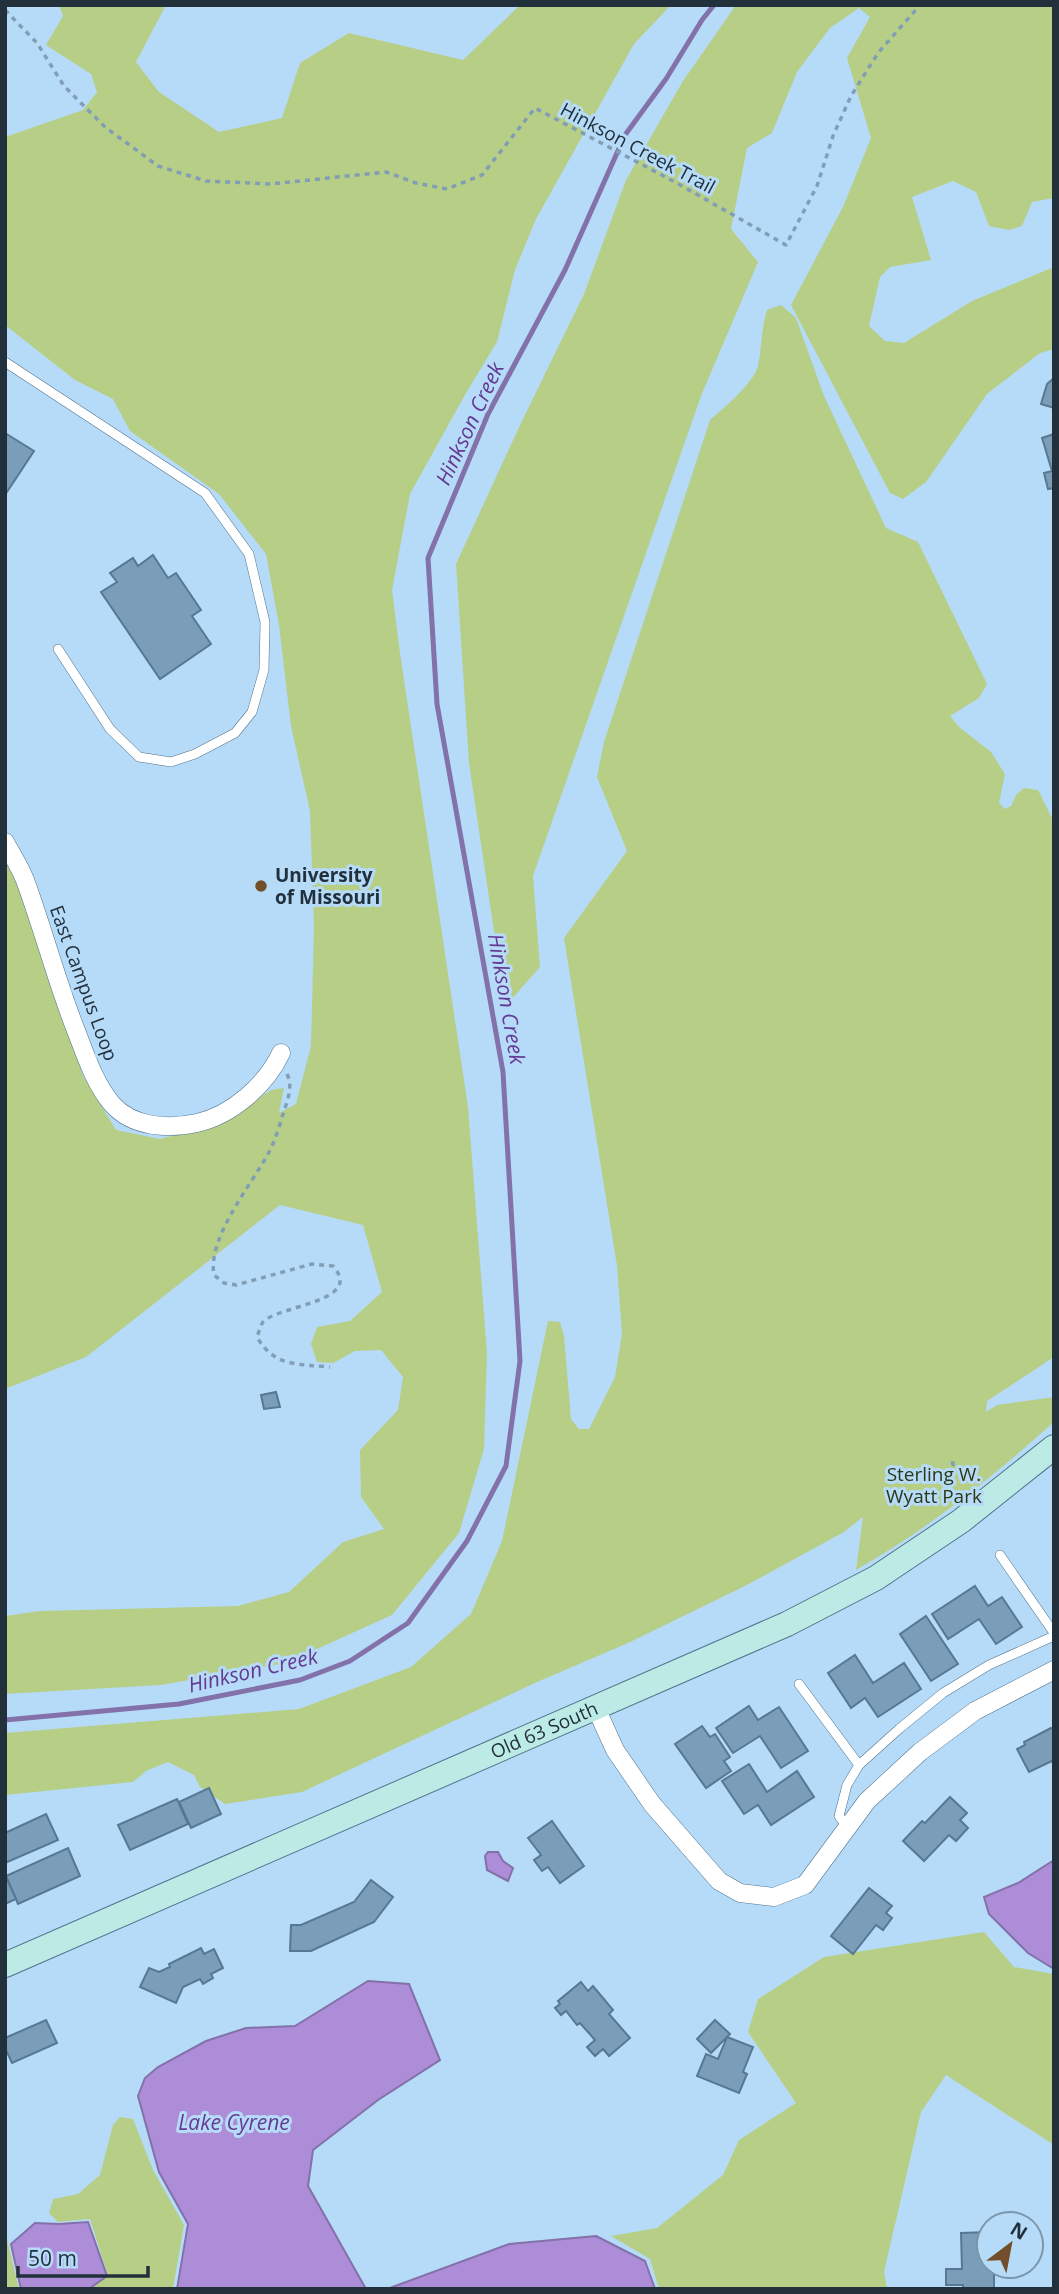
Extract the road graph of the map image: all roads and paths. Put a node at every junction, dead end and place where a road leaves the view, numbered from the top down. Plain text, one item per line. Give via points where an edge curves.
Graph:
1 (920, 5) edge
2 (5, 10) edge
3 (5, 362) edge
4 (58, 649) dead end
5 (5, 842) edge
6 (279, 1057) joint
7 (330, 1367) dead end
8 (1054, 1447) edge
9 (952, 1456) dead end
10 (944, 1483) dead end
11 (1000, 1555) dead end
12 (1054, 1635) edge
13 (1054, 1670) edge
14 (799, 1684) dead end
15 (596, 1708) junction
16 (859, 1765) junction
17 (848, 1828) junction
18 (5, 1965) edge

1 - 2 path, Hinkson Creek Trail via 878,53 851,96 817,186 786,245 535,108 482,175 447,189 386,172 271,184 206,181 158,166 105,127 64,86 37,43
3 - 4 lane via 205,493 248,554 265,622 264,670 252,712 235,733 171,762 139,757 110,729
5 - 6 street, East Campus Loop via 24,878 90,1066 113,1105 145,1125 205,1121 254,1091
6 - 7 path via 289,1077 290,1093 270,1150 236,1204 212,1263 214,1275 236,1285 312,1264 332,1266 341,1275 335,1291 275,1314 262,1324 257,1337 264,1349 283,1362
8 - 15 main road, Old 63 South via 961,1521 876,1578 787,1624
9 - 10 path via 953,1465
11 - 12 lane
12 - 16 lane via 989,1665 943,1693
13 - 17 street via 975,1711 920,1752 867,1801
14 - 16 lane
15 - 17 street via 615,1750 652,1804 719,1881 740,1893 774,1897 805,1885
15 - 18 main road, Old 63 South
16 - 17 lane via 846,1785 839,1816

